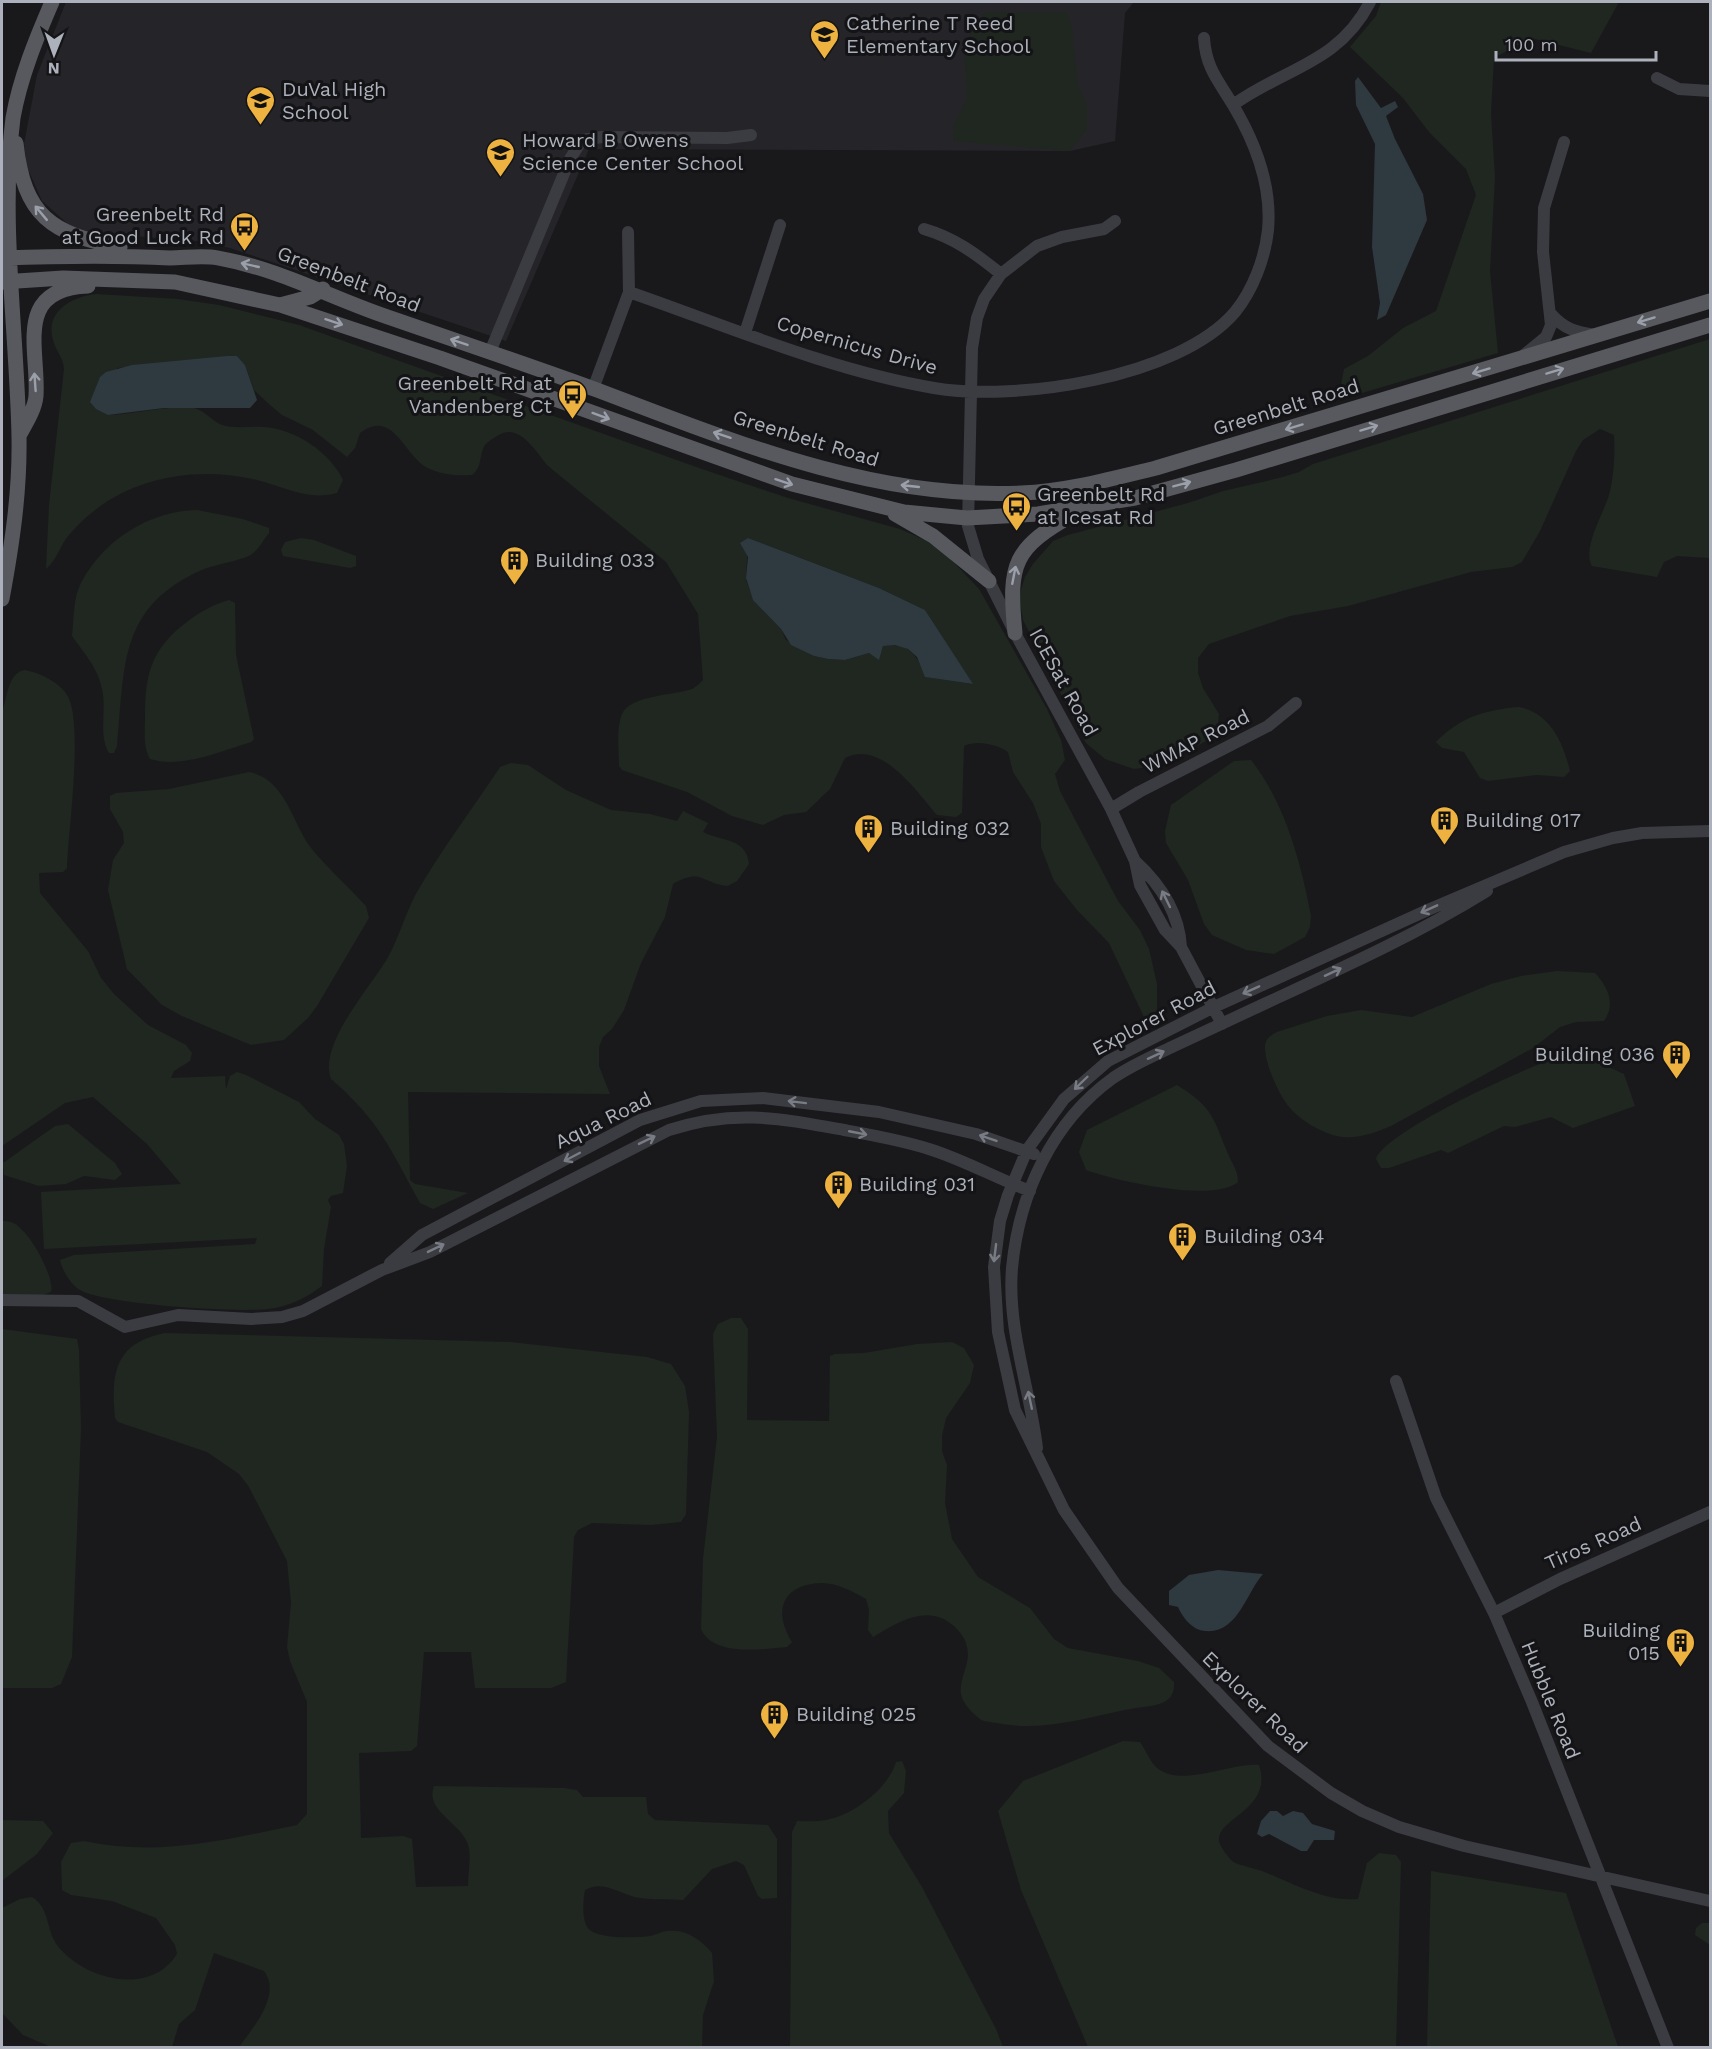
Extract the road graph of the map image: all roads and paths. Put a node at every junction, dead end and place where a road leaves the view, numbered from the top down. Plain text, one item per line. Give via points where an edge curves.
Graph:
1 (52, 2) edge
2 (1370, 2) edge
3 (1204, 38) dead end
4 (1657, 78) dead end
5 (1710, 91) edge
6 (1233, 105) junction
7 (13, 117) junction
8 (752, 135) dead end
9 (1564, 142) dead end
10 (9, 144) junction
11 (2, 165) edge
12 (1115, 222) dead end
13 (780, 225) dead end
14 (924, 229) dead end
15 (628, 232) dead end
16 (5, 258) edge
17 (173, 258) junction
18 (1001, 274) junction
19 (6, 282) edge
20 (323, 290) junction
21 (223, 292) junction
22 (629, 292) junction
23 (1710, 301) edge
24 (280, 305) junction
25 (1551, 314) junction
26 (1710, 325) edge
27 (1620, 328) junction
28 (745, 333) junction
29 (1597, 335) junction
30 (2, 342) edge
31 (1627, 350) junction
32 (490, 352) junction
33 (1518, 359) junction
34 (592, 389) junction
35 (970, 393) junction
36 (17, 398) junction
37 (19, 437) junction
38 (968, 492) junction
39 (884, 508) junction
40 (1085, 508) junction
41 (967, 518) junction
42 (988, 581) junction
43 (2, 599) edge
44 (1015, 633) junction
45 (1296, 703) dead end
46 (1111, 810) junction
47 (1710, 831) edge
48 (1522, 870) junction
49 (1214, 1007) junction
50 (1222, 1024) junction
51 (1027, 1150) junction
52 (1042, 1159) junction
53 (1012, 1184) junction
54 (1030, 1191) junction
55 (382, 1270) junction
56 (2, 1300) edge
57 (1396, 1381) dead end
58 (1039, 1458) junction
59 (1710, 1512) edge
60 (1494, 1613) junction
61 (1601, 1877) junction
62 (1710, 1901) edge
63 (1664, 2044) edge

1 - 7 main road via 30,57
2 - 6 street via 1352,29 1329,51
3 - 6 street, Copernicus Drive via 1210,69
4 - 5 street via 1679,89
6 - 35 street, Copernicus Drive via 1263,173 1268,217 1257,271 1235,311 1201,340 1150,364 1045,388
7 - 10 main road
17 -> 7 main road via 81,239 47,220 21,178
8 - 32 street via 582,140 570,159
9 - 25 street via 1544,208 1543,252
10 - 11 main road
10 - 16 main road
12 - 18 street, ICESat Road via 1104,229 1037,246
13 - 28 street
14 - 18 street via 966,246
15 - 22 street
16 - 17 main road, Greenbelt Road via 111,254
16 - 19 main road
20 -> 17 main road, Greenbelt Road via 285,275 214,257
18 - 35 street, ICESat Road via 989,289 977,318
19 - 21 main road via 112,278 175,282
19 - 36 main road
20 - 24 main road
32 -> 20 main road, Greenbelt Road
21 - 24 main road
37 -> 21 main road via 34,406 32,336 47,298 71,287
22 - 28 street, Copernicus Drive
22 - 34 street
23 -> 27 main road, Greenbelt Road
24 -> 39 main road via 756,472
25 - 29 street via 1572,331
25 - 33 street via 1546,337
26 - 31 main road
27 - 29 main road, Greenbelt Road
27 - 31 main road
28 - 35 street, Copernicus Drive via 860,371
29 - 33 main road, Greenbelt Road
30 - 36 main road
40 -> 31 main road via 1236,470
32 - 34 main road, Greenbelt Road
33 -> 38 main road, Greenbelt Road via 1156,468 1082,486 1018,493
38 -> 34 main road, Greenbelt Road via 886,484 837,473
35 - 38 street, ICESat Road
36 - 37 main road
37 - 43 main road via 13,540
38 - 41 street, ICESat Road
39 - 41 main road
39 - 42 main road via 933,536
40 - 41 main road
44 -> 40 main road via 1011,595 1017,563 1040,533
41 - 42 street, ICESat Road
42 - 44 street, ICESat Road
44 - 46 street, ICESat Road
45 - 46 street, WMAP Road via 1268,726
46 - 49 street, ICESat Road via 1135,861 1145,895 1165,930 1181,947
47 - 48 street, Explorer Road via 1613,838 1564,852
48 -> 49 street, Explorer Road
50 -> 48 street, Explorer Road via 1411,935
49 - 50 street, ICESat Road
49 -> 51 street, Explorer Road via 1128,1048 1101,1066 1064,1099
52 -> 50 street, Explorer Road via 1077,1111 1114,1078
51 - 52 street, Aqua Road
51 - 53 street, Explorer Road
51 -> 55 street, Aqua Road via 955,1128 879,1112 763,1098 701,1101 640,1120 422,1235
52 - 54 street, Explorer Road
53 - 54 street, Aqua Road
55 -> 53 street, Aqua Road via 430,1252 669,1130 724,1117 780,1118 878,1136 928,1149
53 -> 58 street, Explorer Road via 997,1242 994,1299 1015,1410
58 -> 54 street, Explorer Road via 1012,1296 1017,1237
55 - 56 street, Aqua Road via 312,1307 282,1317 218,1319 178,1315 125,1327 78,1301
57 - 60 street, Hubble Road via 1436,1498
58 - 61 street, Explorer Road via 1064,1510 1118,1588 1268,1746 1298,1771 1362,1811 1399,1827
59 - 60 street, Tiros Road
60 - 61 street, Hubble Road
61 - 62 street, Explorer Road
61 - 63 street, Hubble Road

